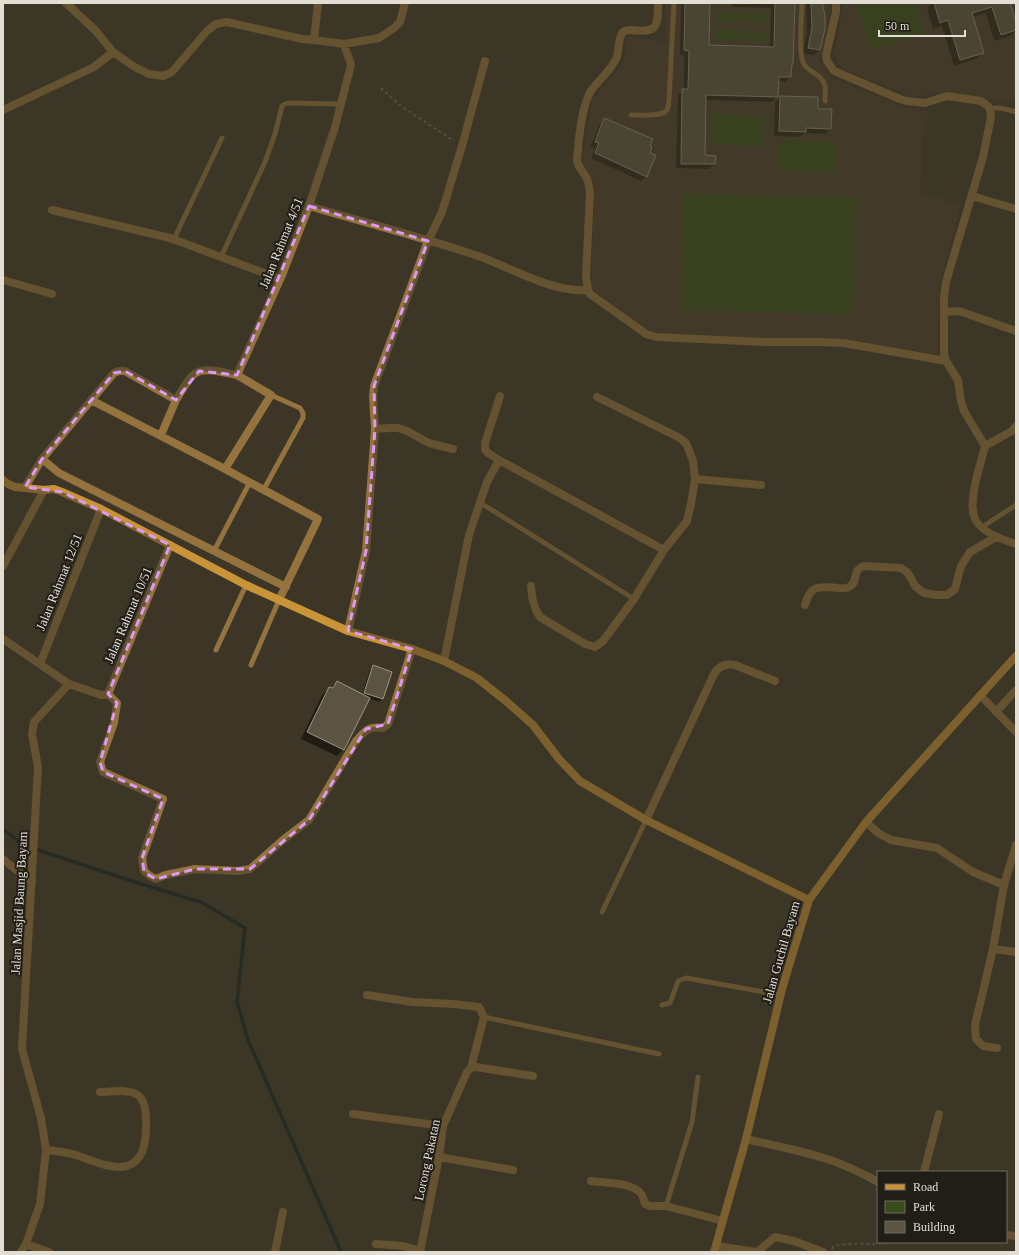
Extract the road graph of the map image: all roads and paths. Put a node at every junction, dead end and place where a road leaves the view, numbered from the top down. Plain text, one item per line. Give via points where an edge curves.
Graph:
1 (66, 3) edge
2 (318, 3) edge
3 (405, 3) edge
4 (658, 3) edge
5 (674, 3) edge
6 (802, 3) edge
7 (836, 3) edge
8 (314, 40) junction
9 (344, 44) junction
10 (113, 52) junction
11 (485, 61) dead end
12 (381, 88) dead end
13 (825, 101) dead end
14 (341, 104) junction
15 (990, 109) junction
16 (3, 110) edge
17 (1016, 112) edge
18 (631, 115) dead end
19 (222, 138) dead end
20 (462, 146) junction
21 (972, 196) junction
22 (309, 206) junction
23 (1016, 209) edge
24 (52, 210) dead end
25 (174, 239) junction
26 (428, 241) junction
27 (221, 257) junction
28 (280, 279) junction
29 (3, 280) edge
30 (588, 290) junction
31 (52, 294) dead end
32 (945, 312) junction
33 (1016, 331) edge
34 (946, 361) junction
35 (238, 375) junction
36 (271, 396) junction
37 (500, 396) dead end
38 (597, 397) dead end
39 (91, 400) junction
40 (176, 400) junction
41 (1016, 426) edge
42 (375, 429) junction
43 (160, 435) junction
44 (985, 446) junction
45 (453, 449) dead end
46 (42, 459) junction
47 (499, 460) junction
48 (226, 469) junction
49 (695, 479) junction
50 (3, 480) edge
51 (250, 482) junction
52 (761, 485) dead end
53 (25, 488) junction
54 (264, 489) junction
55 (44, 490) junction
56 (479, 502) junction
57 (1016, 505) edge
58 (101, 509) junction
59 (982, 527) junction
60 (996, 537) junction
61 (1016, 544) edge
62 (170, 545) junction
63 (664, 550) junction
64 (214, 551) junction
65 (4, 562) edge
66 (246, 586) junction
67 (531, 586) dead end
68 (286, 587) junction
69 (634, 599) junction
70 (279, 600) junction
71 (806, 605) dead end
72 (348, 631) junction
73 (3, 639) edge
74 (412, 648) junction
75 (216, 650) dead end
76 (1016, 656) edge
77 (444, 661) junction
78 (40, 664) junction
79 (251, 665) dead end
80 (775, 681) dead end
81 (69, 684) junction
82 (1016, 690) edge
83 (108, 694) junction
84 (980, 695) junction
85 (996, 712) junction
86 (1016, 732) edge
87 (646, 820) junction
88 (866, 822) junction
89 (1016, 845) edge
90 (3, 858) edge
91 (32, 883) junction
92 (1004, 885) junction
93 (809, 900) junction
94 (602, 912) dead end
95 (992, 949) junction
96 (1016, 952) edge
97 (367, 995) dead end
98 (781, 995) junction
99 (662, 1005) dead end
100 (484, 1018) junction
101 (997, 1048) dead end
102 (659, 1054) dead end
103 (471, 1068) junction
104 (533, 1076) dead end
105 (698, 1077) dead end
106 (100, 1092) dead end
107 (353, 1114) dead end
108 (940, 1114) dead end
109 (443, 1126) junction
110 (746, 1139) junction
111 (46, 1150) junction
112 (438, 1157) junction
113 (513, 1170) dead end
114 (924, 1171) edge
115 (591, 1181) dead end
116 (877, 1181) edge
117 (666, 1206) junction
118 (283, 1212) dead end
119 (723, 1221) junction
120 (887, 1243) edge
121 (376, 1244) dead end
122 (24, 1248) edge
123 (715, 1249) edge
124 (49, 1252) edge
125 (275, 1252) edge
126 (421, 1252) edge
127 (757, 1252) edge
128 (823, 1252) edge
129 (830, 1252) edge

1 - 10 street via 96,31
2 - 8 street
3 - 9 street via 400,22 394,28 379,38
4 - 30 street via 657,23 652,30 628,30 621,34 616,58 592,90 586,103 578,166 586,176 590,193 586,277
5 - 18 lane via 668,109 658,114
6 - 13 lane via 800,55 804,66 824,81
7 - 15 street via 826,56 834,71 907,102 925,103 948,96 981,101
8 - 9 street
8 - 10 street via 227,22 216,24 172,72 163,76 149,74
9 - 14 street, Jalan Rahmat 4/51 via 351,65
10 - 16 street via 94,67
11 - 20 street
12 - 20 path via 401,106
14 - 22 street, Jalan Rahmat 4/51
14 - 27 lane via 288,103 282,106 265,162
15 - 17 lane via 1001,108
15 - 21 street via 991,117 983,157
19 - 25 lane
20 - 26 street via 442,212
21 - 23 street
21 - 32 street via 946,282
22 - 26 street
22 - 28 street, Jalan Rahmat 4/51
24 - 25 street
25 - 27 street
26 - 30 street via 482,258 535,280 578,291
26 - 42 street via 374,386
27 - 28 street
28 - 35 street, Jalan Rahmat 4/51
29 - 31 street
30 - 34 street via 646,334 657,337 844,343
32 - 33 street via 959,311
32 - 34 street
34 - 44 street via 958,380 964,411
35 - 36 street
35 - 40 street via 199,371 192,376
36 - 48 street
36 - 54 lane via 300,408 303,418
37 - 47 street via 485,443 488,453
38 - 49 street via 686,443 693,461
39 - 40 street via 114,373 119,371 125,371
39 - 43 street
39 - 46 street
40 - 43 street
41 - 44 street via 1012,431
42 - 45 street via 398,428 429,443
42 - 72 street via 366,551
43 - 48 street
44 - 59 street via 973,496 975,519
46 - 53 street
46 - 64 street via 59,473
47 - 56 street
47 - 63 street
48 - 51 street
49 - 52 street
49 - 63 street via 687,521
50 - 53 street via 15,487
51 - 54 street
51 - 64 lane
53 - 55 street
54 - 68 street via 318,519
55 - 58 street via 54,489
55 - 65 street
56 - 69 lane
56 - 77 street via 469,534
57 - 59 lane
58 - 62 street
58 - 78 street, Jalan Rahmat 12/51
59 - 60 street
60 - 61 street
60 - 71 street via 970,552 961,566 955,589 947,595 924,593 901,568 864,566 857,571 851,587 819,587 808,596
62 - 66 street
62 - 83 street, Jalan Rahmat 10/51
63 - 69 street
64 - 68 street
66 - 70 street
66 - 75 lane
67 - 69 street via 535,610 540,617 585,644 595,646 603,641
68 - 70 street
70 - 72 street
70 - 79 lane
72 - 74 street
73 - 78 street
74 - 77 street
74 - 83 street via 388,724 383,728 366,729 356,741 309,820 250,869 238,871 195,869 156,879 144,871 142,858 163,799 103,772 100,762 114,723 117,703
76 - 84 street, Jalan Guchil Bayam
77 - 87 street via 477,678 506,701 533,725 580,781
78 - 81 street
80 - 87 street via 735,665 729,664 718,669
81 - 83 street via 102,695
81 - 91 street, Jalan Masjid Baung Bayam via 34,722 32,734 38,767
82 - 85 street
84 - 85 street
84 - 88 street, Jalan Guchil Bayam
85 - 86 street
87 - 93 street
87 - 94 lane
88 - 92 street via 891,840 937,848 973,872
88 - 93 street, Jalan Guchil Bayam
89 - 92 street
90 - 91 street
91 - 111 street, Jalan Masjid Baung Bayam via 22,1048 41,1118
92 - 95 street
93 - 98 street, Jalan Guchil Bayam
95 - 96 street
95 - 101 street via 975,1025 976,1039 983,1046
97 - 100 street via 412,1002 479,1007
98 - 99 lane via 686,978 678,981 670,1003
98 - 110 street, Jalan Guchil Bayam
100 - 102 lane
100 - 103 street, Lorong Pakatan
103 - 104 street
103 - 109 street, Lorong Pakatan
105 - 117 lane via 692,1122
106 - 111 street via 130,1091 139,1096 145,1105 146,1130 142,1152 135,1162 129,1166 119,1167
107 - 109 street
108 - 114 street
109 - 112 street, Lorong Pakatan
110 - 116 street via 833,1161
110 - 119 street, Jalan Guchil Bayam
111 - 122 street, Jalan Masjid Baung Bayam via 40,1204
112 - 113 street
112 - 126 street, Lorong Pakatan
115 - 117 street via 633,1187 642,1194 645,1204
117 - 119 street
118 - 125 street
119 - 123 street, Jalan Guchil Bayam
120 - 129 path via 841,1244 833,1247
121 - 126 street via 403,1246
122 - 124 street
123 - 127 street
127 - 128 street via 775,1237

